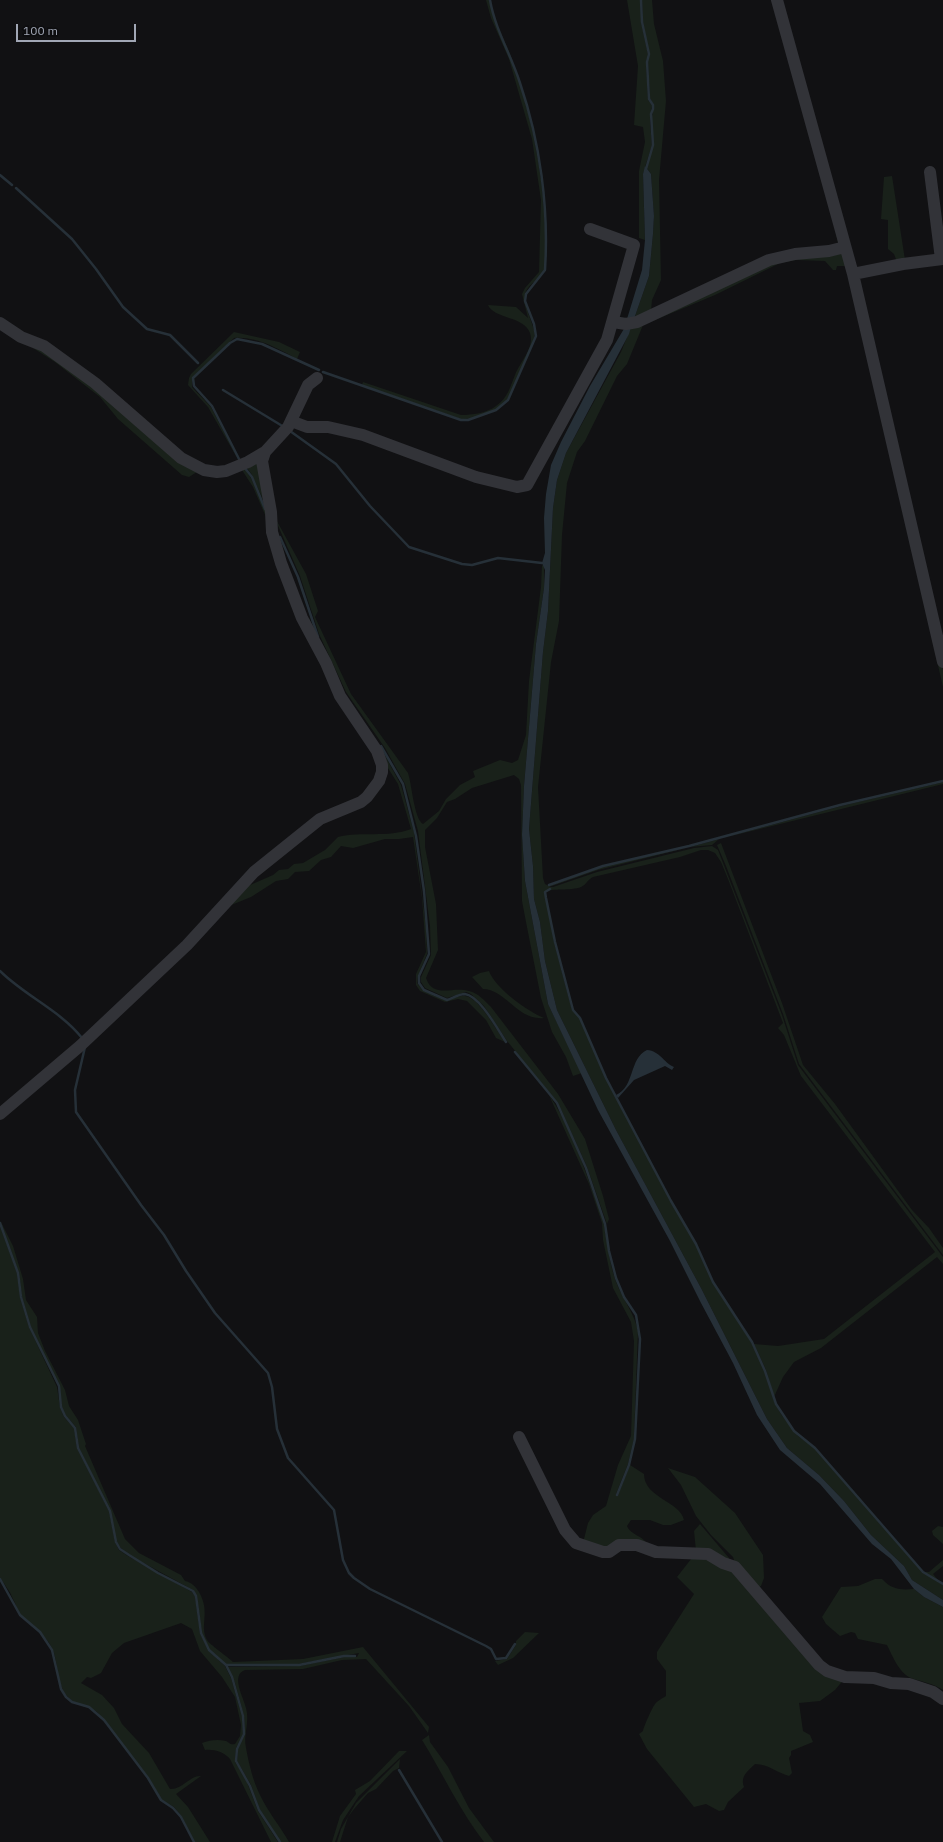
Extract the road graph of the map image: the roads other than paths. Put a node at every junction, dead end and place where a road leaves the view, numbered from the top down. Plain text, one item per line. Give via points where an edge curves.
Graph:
1 (777, 0) edge
2 (930, 172) dead end
3 (590, 229) dead end
4 (845, 247) junction
5 (942, 259) edge
6 (853, 274) junction
7 (613, 322) junction
8 (0, 323) edge
9 (317, 378) dead end
10 (291, 421) junction
11 (265, 452) junction
12 (943, 662) edge
13 (0, 1114) edge
14 (519, 1437) dead end
15 (943, 1699) edge

1 - 4 street
2 - 5 street
3 - 7 street via 634,245
4 - 6 street
4 - 7 street via 775,259 637,322
5 - 6 street
6 - 12 street
7 - 10 street via 607,340 531,480 523,487 476,477 363,435 328,427 307,427
8 - 11 street via 21,337 44,346 89,378 153,436 193,466 217,472 226,471
9 - 10 street via 308,385
10 - 11 street
11 - 13 street via 262,461 272,532 281,563 302,618 326,662 340,696 377,751 382,765 379,781 361,802 320,819 254,872 187,945 80,1046
14 - 15 street via 565,1530 576,1543 603,1552 629,1544 656,1552 708,1554 735,1567 819,1665 827,1671 845,1677 874,1678 891,1683 909,1684 933,1692

